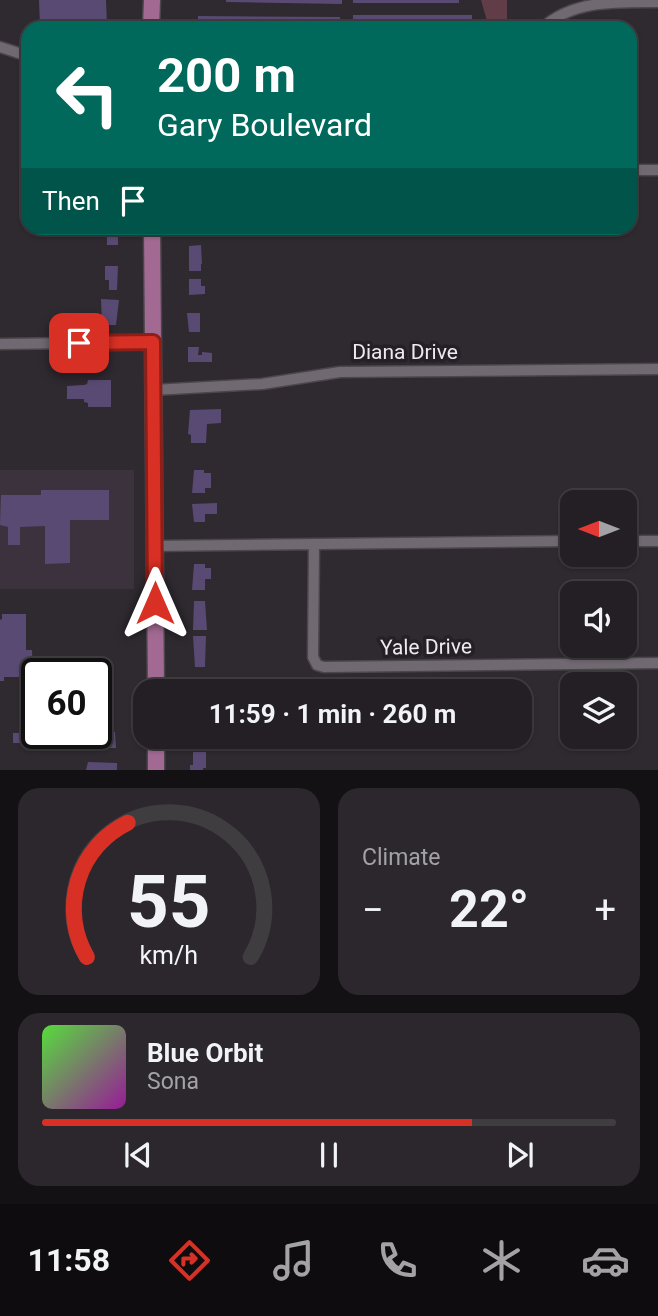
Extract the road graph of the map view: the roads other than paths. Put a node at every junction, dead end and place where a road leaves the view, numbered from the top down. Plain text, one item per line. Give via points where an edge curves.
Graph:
1 (152, 0) edge
2 (658, 2) edge
3 (569, 3) edge
4 (151, 21) edge
5 (549, 21) edge
6 (0, 47) edge
7 (21, 54) edge
8 (637, 170) edge
9 (658, 170) edge
10 (152, 235) edge
11 (153, 342) junction
12 (0, 344) edge
13 (658, 369) edge
14 (153, 390) junction
15 (560, 541) edge
16 (637, 541) edge
17 (658, 541) edge
18 (314, 544) junction
19 (155, 546) junction
20 (658, 663) edge
21 (156, 679) edge
22 (156, 749) edge
23 (156, 770) edge

1 - 4 main road
2 - 3 street
3 - 5 street
6 - 7 street
8 - 9 street
10 - 11 main road
11 - 12 street
11 - 14 main road
13 - 14 street, Diana Drive via 340,372 262,384
14 - 19 main road
15 - 18 street
16 - 17 street
18 - 19 street
18 - 20 street, Yale Drive via 313,657 317,665
19 - 21 main road
22 - 23 main road

